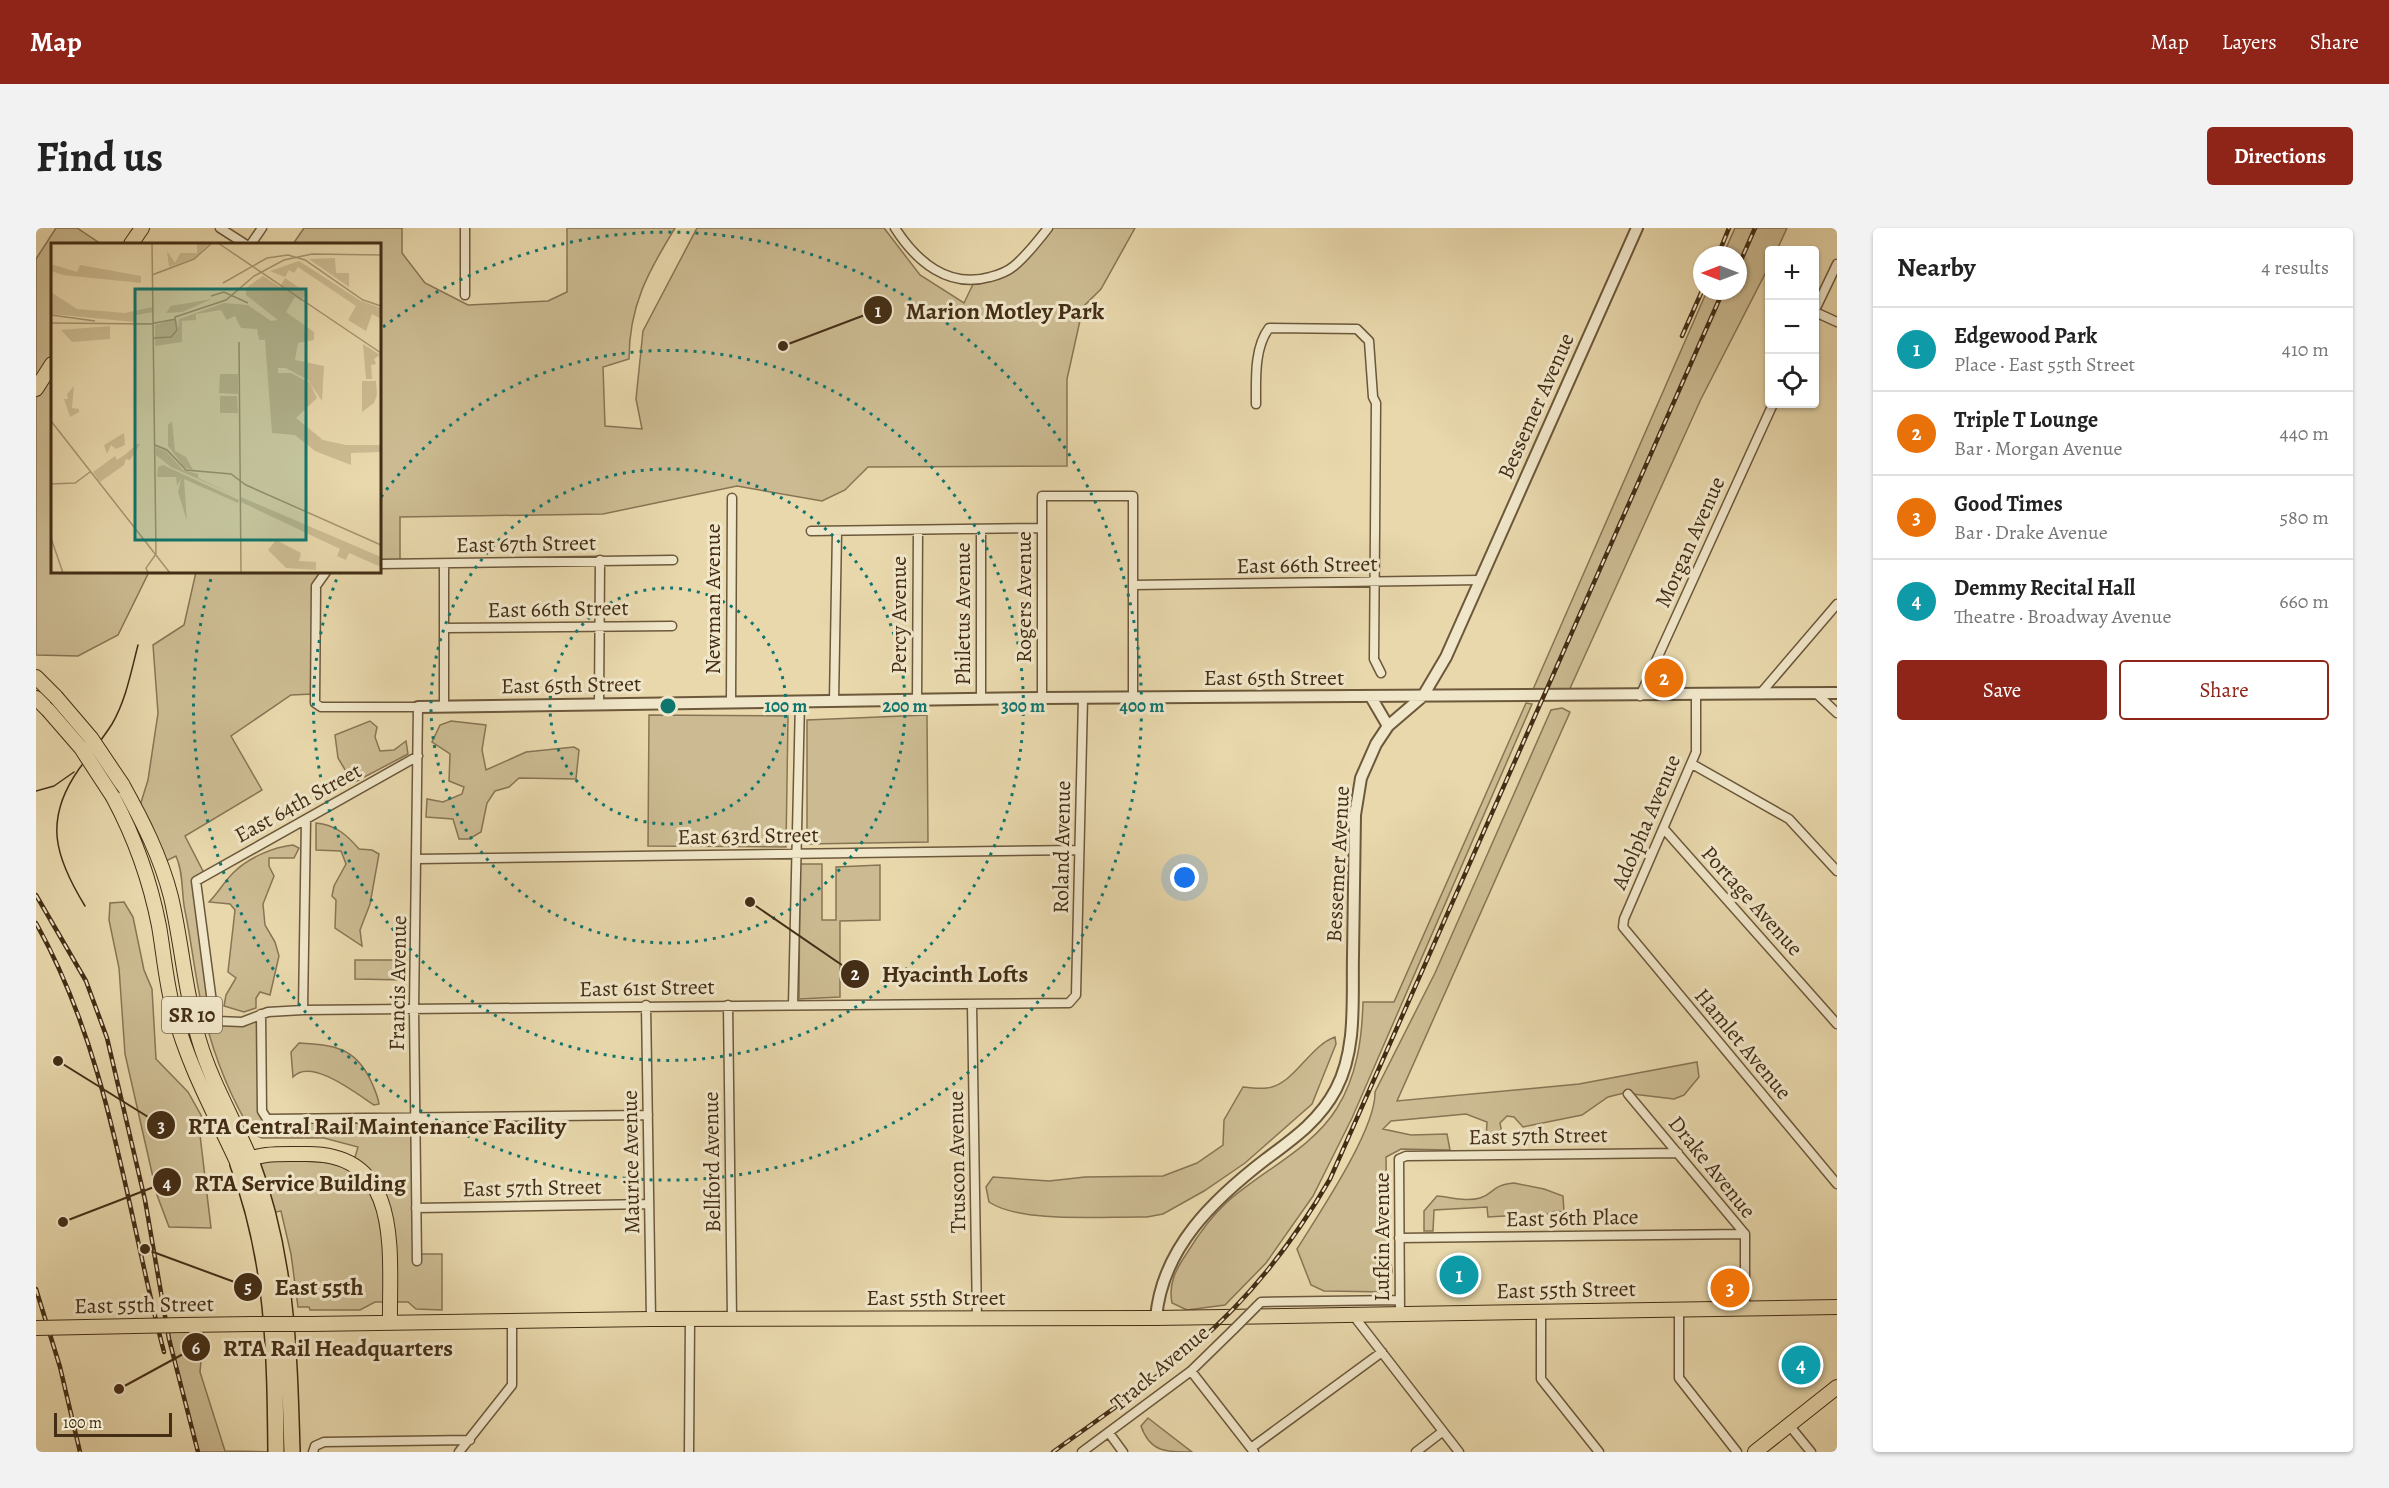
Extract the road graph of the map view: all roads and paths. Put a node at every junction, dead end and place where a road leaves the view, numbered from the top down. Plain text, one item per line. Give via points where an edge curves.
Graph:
1 (142, 228) edge
2 (220, 228) edge
3 (262, 228) edge
4 (465, 228) edge
5 (895, 228) edge
6 (1048, 228) edge
7 (1636, 228) edge
8 (132, 243) edge
9 (243, 243) edge
10 (252, 243) edge
11 (1837, 264) edge
12 (465, 295) dead end
13 (1819, 303) edge
14 (1819, 314) edge
15 (1837, 322) edge
16 (51, 366) edge
17 (36, 389) edge
18 (1256, 404) dead end
19 (1771, 408) edge
20 (732, 498) dead end
21 (1042, 528) junction
22 (981, 529) junction
23 (918, 530) junction
24 (811, 531) dead end
25 (837, 531) junction
26 (600, 560) junction
27 (673, 560) dead end
28 (381, 564) edge
29 (444, 564) junction
30 (325, 573) edge
31 (1480, 580) junction
32 (1375, 582) junction
33 (1134, 585) junction
34 (1837, 604) edge
35 (600, 626) junction
36 (672, 626) dead end
37 (445, 628) junction
38 (1382, 673) dead end
39 (36, 677) edge
40 (1837, 693) edge
41 (1696, 694) junction
42 (1760, 694) junction
43 (1817, 694) junction
44 (1423, 696) junction
45 (1640, 696) junction
46 (36, 698) edge
47 (1042, 698) junction
48 (1083, 698) junction
49 (1133, 698) junction
50 (1371, 698) junction
51 (981, 699) junction
52 (917, 700) junction
53 (731, 701) junction
54 (800, 701) junction
55 (834, 701) junction
56 (599, 704) junction
57 (418, 706) junction
58 (444, 706) junction
59 (1837, 713) edge
60 (1388, 726) junction
61 (418, 756) junction
62 (1692, 764) junction
63 (306, 820) junction
64 (1664, 830) junction
65 (1079, 850) junction
66 (796, 853) junction
67 (418, 859) junction
68 (1837, 871) edge
69 (1623, 927) joint
70 (1076, 996) joint
71 (972, 1004) junction
72 (646, 1005) junction
73 (728, 1005) junction
74 (793, 1005) junction
75 (303, 1010) junction
76 (414, 1010) junction
77 (261, 1014) junction
78 (217, 1021) joint
79 (1837, 1024) edge
80 (1628, 1094) dead end
81 (648, 1115) junction
82 (416, 1118) junction
83 (1678, 1153) junction
84 (1399, 1159) joint
85 (244, 1161) junction
86 (1837, 1184) edge
87 (649, 1203) junction
88 (416, 1208) junction
89 (1744, 1234) junction
90 (1400, 1238) junction
91 (417, 1261) dead end
92 (1400, 1307) junction
93 (1837, 1307) edge
94 (1745, 1309) junction
95 (1679, 1310) junction
96 (1541, 1312) junction
97 (1353, 1315) junction
98 (1156, 1318) junction
99 (651, 1319) junction
100 (690, 1319) junction
101 (732, 1319) junction
102 (977, 1319) junction
103 (512, 1321) junction
104 (390, 1323) junction
105 (36, 1328) edge
106 (1382, 1353) junction
107 (1191, 1371) junction
108 (1837, 1387) edge
109 (1789, 1425) junction
110 (1442, 1432) junction
111 (1109, 1433) junction
112 (470, 1440) junction
113 (314, 1449) edge
114 (1253, 1450) edge
115 (276, 1452) edge
116 (292, 1452) edge
117 (459, 1452) edge
118 (689, 1452) edge
119 (1082, 1452) edge
120 (1123, 1452) edge
121 (1416, 1452) edge
122 (1459, 1452) edge
123 (1599, 1452) edge
124 (1737, 1452) edge
125 (1755, 1452) edge
126 (1811, 1452) edge

1 - 8 main road
2 - 9 street
3 - 10 street
4 - 12 street
5 - 6 street via 919,259 947,276 961,279 984,279 1013,267
7 - 31 street, Bessemer Avenue
11 - 13 street
14 - 15 street
16 - 17 main road
18 - 32 street via 1260,346 1269,328 1357,329 1369,341 1376,404
19 - 45 street, Morgan Avenue
20 - 53 street, Newman Avenue
21 - 22 street
21 - 33 street, Rogers Avenue via 1042,496 1134,496
21 - 47 street, Rogers Avenue
22 - 23 street
22 - 51 street, Philetus Avenue
23 - 25 street
23 - 52 street, Percy Avenue
24 - 25 street
25 - 55 street
26 - 27 street, East 67th Street
26 - 29 street, East 67th Street
26 - 35 street
28 - 29 street, East 67th Street
29 - 37 street
30 - 57 street, East 65th Street via 316,586 315,703 321,707
31 - 32 street, East 66th Street
31 - 44 street, Bessemer Avenue via 1446,657
32 - 33 street, East 66th Street
32 - 38 street via 1375,663
33 - 49 street
34 - 42 street
35 - 36 street, East 66th Street
35 - 37 street, East 66th Street
35 - 56 street
37 - 58 street
39 - 85 main road, SR 10, bridge via 87,732 122,784 147,832 170,895 199,1042
40 - 43 street, East 65th Street
41 - 42 street, East 65th Street
41 - 45 street, East 65th Street
41 - 62 street, Adolpha Avenue via 1696,752
42 - 43 street, East 65th Street
43 - 59 street
44 - 45 street, East 65th Street
44 - 50 street, East 65th Street
44 - 60 street, Bessemer Avenue
46 - 85 main road, SR 10, bridge via 85,754 113,797 136,845 149,886 182,1039 200,1085
47 - 48 street, East 65th Street
47 - 51 street, East 65th Street
48 - 49 street, East 65th Street
48 - 65 street, Roland Avenue
49 - 50 street, East 65th Street
50 - 60 street
51 - 52 street, East 65th Street
52 - 55 street, East 65th Street
53 - 54 street, East 65th Street
53 - 56 street, East 65th Street
54 - 55 street, East 65th Street
54 - 66 street
56 - 58 street, East 65th Street
57 - 58 street, East 65th Street
57 - 61 street, Francis Avenue
60 - 98 street, Bessemer Avenue via 1367,762 1357,797 1352,1030 1343,1074 1313,1122 1231,1187 1194,1225 1164,1280
61 - 63 street, East 64th Street
61 - 67 street, Francis Avenue
62 - 64 street, Adolpha Avenue
62 - 68 street via 1789,819
63 - 75 street
63 - 78 street, East 64th Street via 195,882
64 - 69 street, Adolpha Avenue
64 - 79 street, Portage Avenue
65 - 66 street, East 63rd Street
65 - 70 street, Roland Avenue
66 - 67 street, East 63rd Street
66 - 74 street
67 - 76 street, Francis Avenue
69 - 86 street, Hamlet Avenue
70 - 71 street, East 61st Street via 1069,1003
71 - 74 street, East 61st Street
71 - 102 street, Truscon Avenue
72 - 73 street, East 61st Street
72 - 76 street, East 61st Street
72 - 81 street, Maurice Avenue
73 - 74 street, East 61st Street
73 - 101 street, Bellford Avenue
75 - 76 street, East 61st Street
75 - 77 street, East 61st Street
76 - 82 street, Francis Avenue
77 - 78 street, East 61st Street via 245,1021
77 - 82 street via 264,1117
80 - 83 street, Drake Avenue
81 - 82 street
81 - 87 street, Maurice Avenue
82 - 88 street, Francis Avenue
83 - 84 street, East 57th Street
83 - 89 street, Drake Avenue
84 - 90 street, Lufkin Avenue
85 - 104 main road via 262,1155 329,1155 353,1164 372,1180 382,1197 386,1216
85 - 115 highway via 272,1302
85 - 116 highway via 274,1234 285,1290
87 - 88 street, East 57th Street
87 - 99 street, Maurice Avenue
88 - 91 street, Francis Avenue
89 - 90 street, East 56th Place
89 - 94 street, Drake Avenue
90 - 92 street, Lufkin Avenue
92 - 96 main road, East 55th Street
92 - 97 main road, East 55th Street
92 - 107 street, Track Avenue, bridge via 1261,1302
93 - 94 main road, East 55th Street
94 - 95 main road, East 55th Street
95 - 96 main road, East 55th Street
95 - 124 street via 1679,1378
96 - 123 street via 1541,1379
97 - 98 main road, East 55th Street
97 - 106 street
98 - 102 main road, East 55th Street
99 - 100 main road, East 55th Street
99 - 103 main road, East 55th Street
100 - 101 main road, East 55th Street
100 - 118 street
101 - 102 main road, East 55th Street
103 - 104 main road, East 55th Street
103 - 112 street via 512,1385
104 - 105 main road, East 55th Street, bridge
106 - 110 street
106 - 114 street
107 - 111 street, Track Avenue
107 - 114 street
108 - 109 main road
109 - 125 main road
109 - 126 street
110 - 121 street
110 - 122 street
111 - 119 street, Track Avenue
111 - 120 street
112 - 113 street via 324,1442
112 - 117 street

